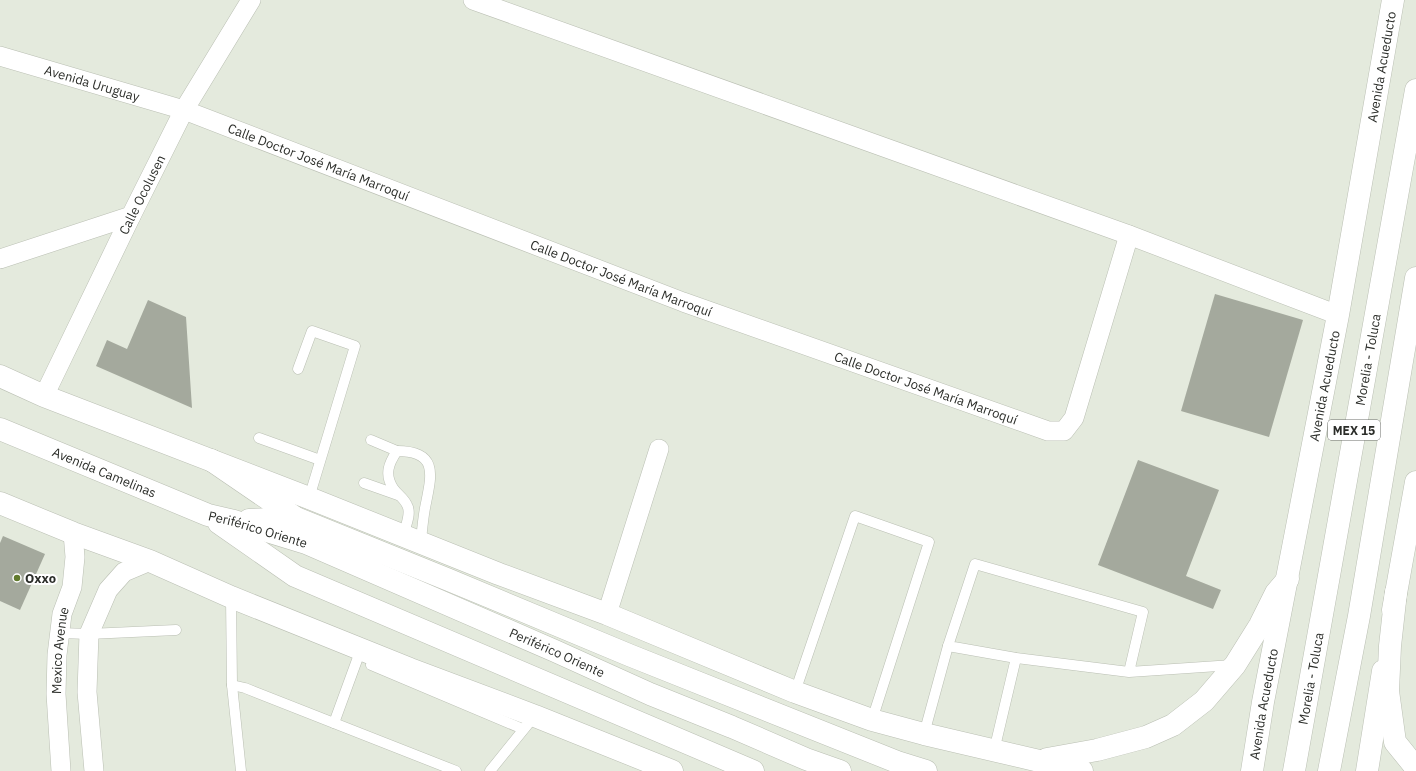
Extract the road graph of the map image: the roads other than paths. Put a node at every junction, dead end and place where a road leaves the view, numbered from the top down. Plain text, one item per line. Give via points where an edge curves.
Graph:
1 (251, 0) edge
2 (473, 0) edge
3 (1393, 0) edge
4 (0, 56) edge
5 (1416, 90) edge
6 (184, 110) junction
7 (131, 216) junction
8 (1129, 235) junction
9 (0, 259) edge
10 (1416, 278) edge
11 (1338, 315) junction
12 (298, 370) dead end
13 (0, 376) edge
14 (44, 396) junction
15 (0, 429) edge
16 (259, 438) dead end
17 (371, 440) dead end
18 (659, 449) dead end
19 (398, 451) junction
20 (211, 460) junction
21 (320, 460) junction
22 (1416, 482) edge
23 (364, 483) dead end
24 (400, 496) junction
25 (309, 498) junction
26 (0, 503) edge
27 (208, 515) junction
28 (296, 518) junction
29 (234, 521) junction
30 (73, 533) junction
31 (412, 538) junction
32 (150, 560) junction
33 (1288, 579) junction
34 (1396, 592) junction
35 (231, 597) junction
36 (607, 614) junction
37 (1359, 616) junction
38 (176, 630) dead end
39 (60, 633) junction
40 (89, 634) junction
41 (948, 646) junction
42 (359, 654) junction
43 (1016, 658) junction
44 (1235, 665) junction
45 (1129, 672) junction
46 (232, 685) junction
47 (796, 692) junction
48 (872, 720) junction
49 (529, 722) junction
50 (334, 723) junction
51 (924, 734) junction
52 (994, 751) junction
53 (1034, 761) junction
54 (1254, 761) edge
55 (1416, 768) edge
56 (61, 771) edge
57 (94, 771) edge
58 (241, 771) edge
59 (456, 771) edge
60 (490, 771) edge
61 (672, 771) edge
62 (753, 771) edge
63 (840, 771) edge
64 (926, 771) edge
65 (1082, 771) edge
66 (1266, 771) edge
67 (1294, 771) edge
68 (1329, 771) edge
69 (1338, 771) edge
70 (1367, 771) edge

1 - 6 street, Calle Ocolusen
2 - 8 street
3 - 11 main road, Avenida Acueducto
4 - 6 street, Avenida Uruguay
5 - 67 main road, Morelia - Toluca / MEX 15
6 - 7 street, Calle Ocolusen
6 - 8 street, Calle Doctor José María Marroquí via 691,304 1048,431 1064,431 1074,418
7 - 9 street
7 - 14 street, Calle Ocolusen
8 - 11 street
10 - 37 main road, MEX 15
11 - 33 main road, Avenida Acueducto
12 - 21 lane via 312,331 355,346
13 - 14 main road
14 - 20 main road
15 - 27 main road, Avenida Camelinas
16 - 21 lane
17 - 19 lane
18 - 36 street
19 - 24 lane via 389,463 388,477
19 - 31 lane via 421,455 428,462 431,476 424,512
20 - 25 main road
20 - 28 main road
21 - 25 lane
22 - 34 main road
23 - 24 lane
24 - 31 lane via 408,505
25 - 31 main road
26 - 30 main road
27 - 29 main road, Periférico Oriente
27 - 62 main road, Periférico Oriente via 295,576
28 - 29 main road
28 - 64 main road via 636,658 897,762
29 - 63 main road, Periférico Oriente via 306,543 650,694
30 - 32 main road
30 - 39 street, Mexico Avenue via 76,557 72,587 62,614
31 - 36 main road
32 - 35 main road
32 - 40 street, Mexico Avenue via 124,572 108,590
33 - 44 main road via 1276,593
33 - 54 main road, Avenida Acueducto
34 - 55 main road via 1388,691 1395,742
34 - 70 main road
35 - 42 main road
35 - 46 lane
36 - 47 main road
37 - 68 main road, MEX 15
37 - 69 main road
38 - 40 lane
39 - 40 lane
39 - 56 street, Mexico Avenue via 56,694
40 - 57 street, Mexico Avenue via 87,692
41 - 43 lane
41 - 45 lane via 975,564 1143,612
41 - 51 lane
42 - 49 main road
42 - 50 lane
43 - 45 lane
43 - 52 lane
44 - 45 lane
44 - 53 main road via 1204,701 1173,724 1146,737 1060,758
46 - 50 lane
46 - 58 lane
47 - 48 main road
47 - 48 lane via 855,516 929,542
48 - 51 main road
49 - 60 lane
49 - 61 main road
50 - 59 lane
51 - 52 main road
52 - 53 main road
53 - 65 main road
54 - 66 main road

